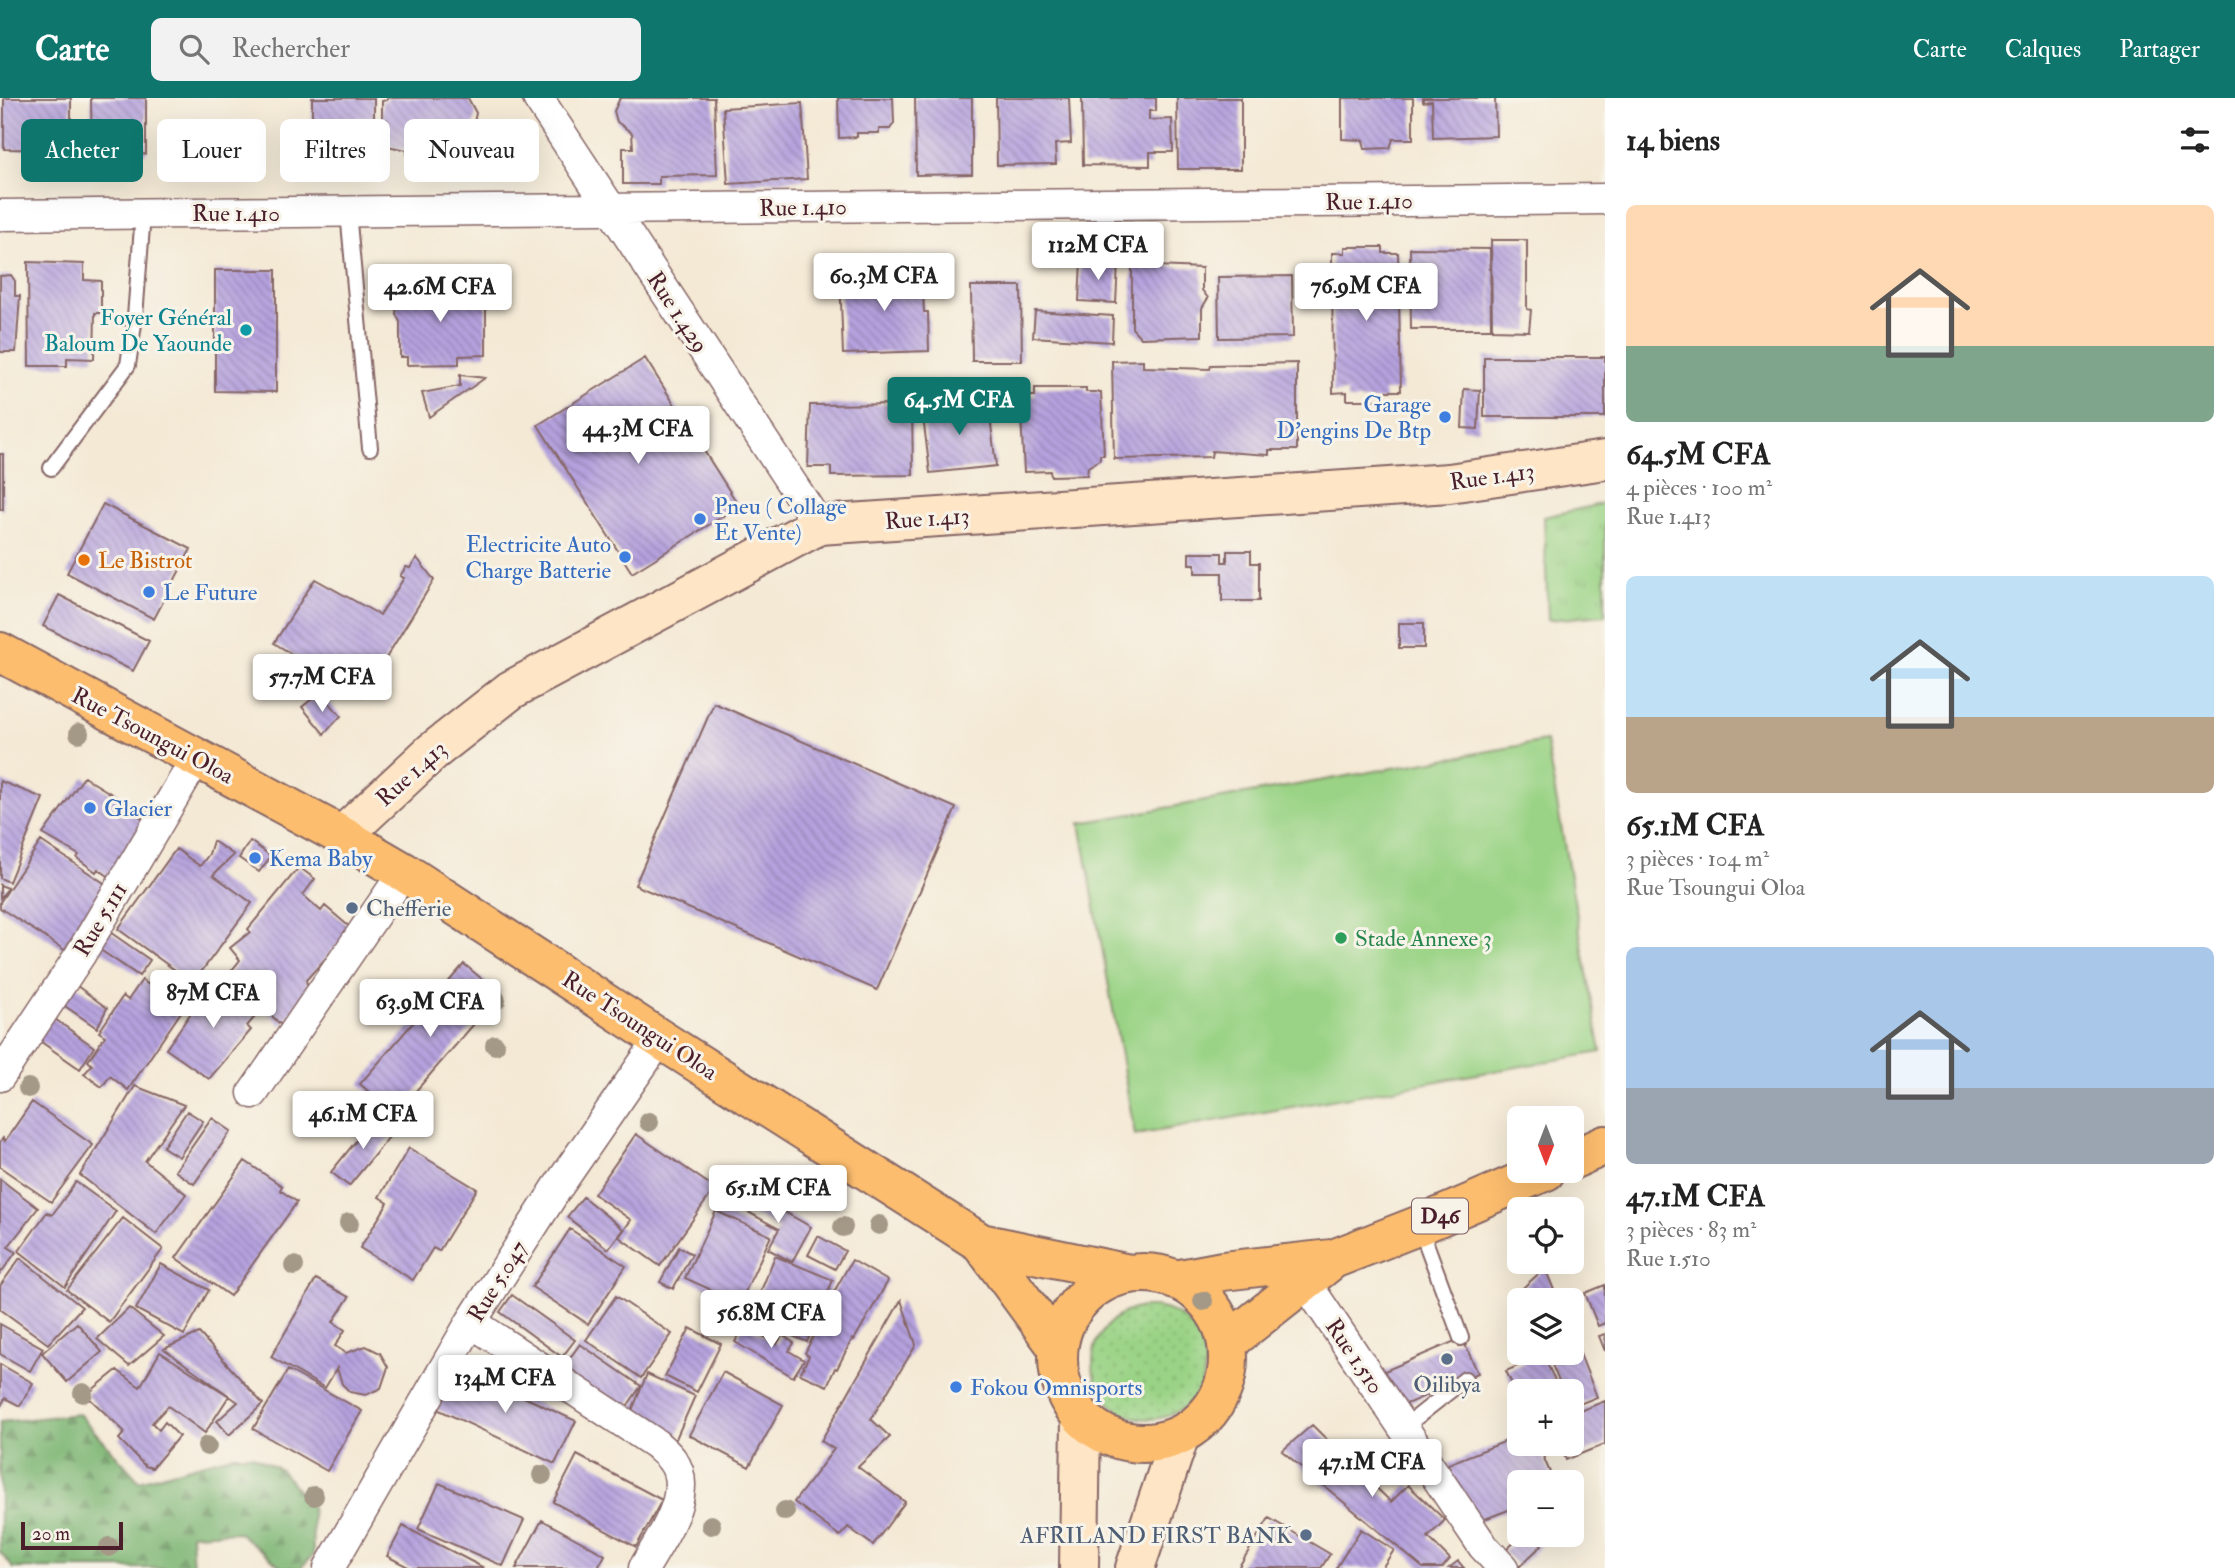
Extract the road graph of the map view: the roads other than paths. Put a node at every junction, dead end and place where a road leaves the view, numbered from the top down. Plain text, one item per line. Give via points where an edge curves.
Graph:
1 (538, 98) edge
2 (1605, 199) edge
3 (611, 209) junction
4 (348, 212) junction
5 (143, 214) junction
6 (0, 215) edge
7 (370, 448) dead end
8 (1605, 460) edge
9 (51, 468) dead end
10 (819, 525) junction
11 (0, 652) edge
12 (196, 759) junction
13 (342, 836) junction
14 (404, 872) junction
15 (660, 1039) junction
16 (0, 1076) edge
17 (253, 1093) dead end
18 (1605, 1146) edge
19 (1584, 1155) edge
20 (1518, 1183) edge
21 (1420, 1225) junction
22 (981, 1243) junction
23 (1319, 1270) junction
24 (1130, 1275) junction
25 (1175, 1280) junction
26 (471, 1322) junction
27 (1461, 1338) dead end
28 (1227, 1343) junction
29 (1058, 1348) junction
30 (1465, 1379) dead end
31 (1081, 1417) junction
32 (1403, 1428) junction
33 (1180, 1435) junction
34 (329, 1568) edge
35 (644, 1568) edge
36 (1079, 1568) edge
37 (1135, 1568) edge
38 (1503, 1568) edge

1 - 3 street, Rue 1.429
2 - 3 street, Rue 1.410
3 - 4 street, Rue 1.410
3 - 10 street, Rue 1.429
4 - 5 street, Rue 1.410
4 - 7 lane
5 - 6 street, Rue 1.410
5 - 9 lane via 128,365
8 - 10 street, Rue 1.413 via 1449,483
10 - 13 street, Rue 1.413 via 511,690 432,752
11 - 12 main road, Rue Tsoungui Oloa
12 - 13 main road, Rue Tsoungui Oloa
12 - 16 street, Rue 5.111 via 80,955
13 - 14 main road, Rue Tsoungui Oloa
14 - 15 main road, Rue Tsoungui Oloa
14 - 17 street
15 - 22 main road, Rue Tsoungui Oloa
15 - 26 street, Rue 5.047 via 556,1188
18 - 19 main road
20 - 21 main road, D46
21 - 23 main road, D46
21 - 27 lane
22 - 24 main road
22 - 29 main road
23 - 25 main road, D46 via 1223,1270
23 - 28 main road, D46
23 - 32 street, Rue 1.510
24 - 25 main road via 1153,1274
24 - 29 main road via 1104,1283 1082,1299 1066,1322
25 - 28 main road via 1199,1294 1217,1316
26 - 34 street, Rue 5.047
26 - 35 street via 656,1444 673,1461 682,1484 673,1517
28 - 33 main road via 1227,1374 1216,1404
29 - 31 main road via 1059,1373 1067,1397
30 - 32 lane
31 - 33 main road via 1102,1433 1128,1442 1155,1443
31 - 36 street
32 - 38 street, Rue 1.510
33 - 37 street

